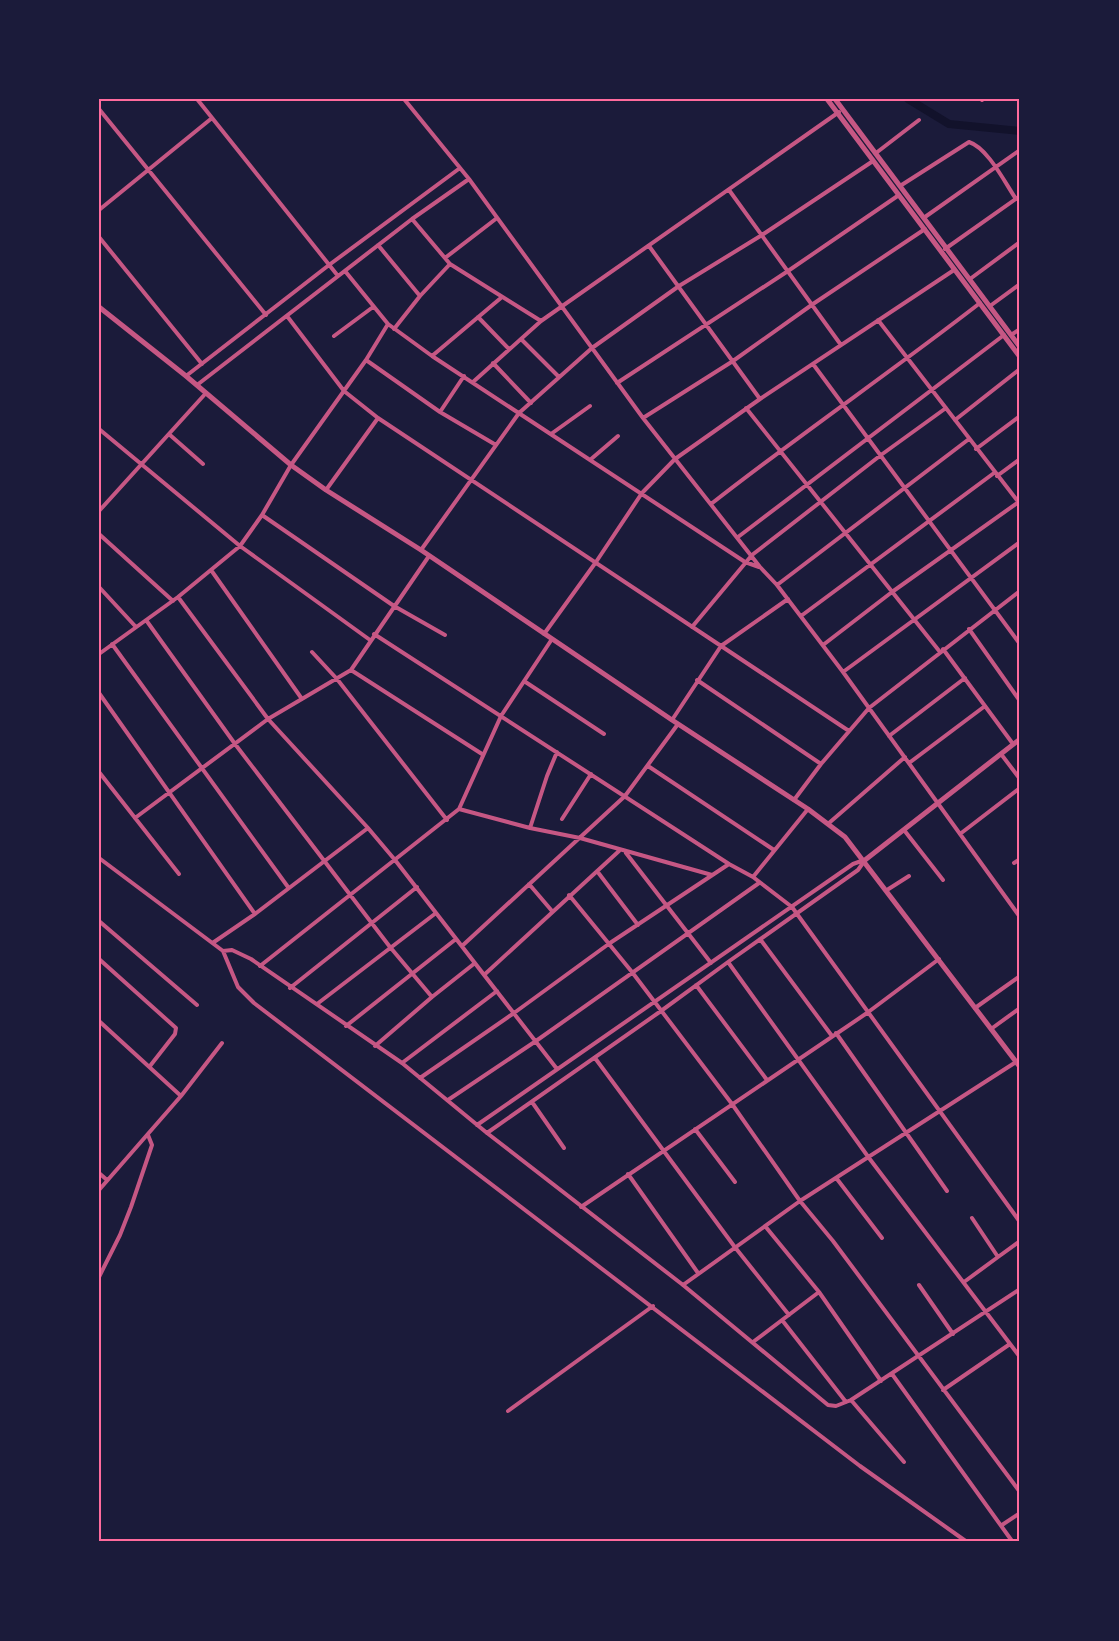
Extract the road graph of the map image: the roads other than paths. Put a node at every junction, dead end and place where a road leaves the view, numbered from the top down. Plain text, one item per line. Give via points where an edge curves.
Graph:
1 (197, 99) edge
2 (404, 99) edge
3 (827, 99) edge
4 (835, 99) edge
5 (99, 109) edge
6 (840, 111) junction
7 (212, 118) junction
8 (919, 120) dead end
9 (1020, 150) edge
10 (876, 153) junction
11 (873, 160) junction
12 (995, 167) junction
13 (460, 168) junction
14 (149, 170) junction
15 (469, 179) junction
16 (900, 186) junction
17 (729, 190) junction
18 (900, 195) junction
19 (1018, 198) edge
20 (99, 210) edge
21 (925, 217) junction
22 (497, 218) junction
23 (412, 219) junction
24 (925, 228) junction
25 (762, 235) junction
26 (99, 237) edge
27 (1020, 242) edge
28 (378, 245) junction
29 (648, 246) junction
30 (944, 250) junction
31 (445, 258) junction
32 (450, 264) junction
33 (329, 265) junction
34 (957, 267) junction
35 (345, 271) junction
36 (788, 271) junction
37 (338, 276) junction
38 (970, 279) junction
39 (1020, 284) edge
40 (679, 286) junction
41 (420, 296) junction
42 (502, 297) junction
43 (980, 303) junction
44 (813, 304) junction
45 (373, 306) junction
46 (562, 306) junction
47 (990, 306) junction
48 (99, 308) edge
49 (266, 315) junction
50 (287, 316) junction
51 (478, 317) junction
52 (878, 320) junction
53 (541, 321) junction
54 (705, 323) junction
55 (388, 324) junction
56 (1020, 328) edge
57 (394, 329) junction
58 (1004, 335) junction
59 (1011, 335) junction
60 (334, 336) dead end
61 (521, 339) junction
62 (842, 345) junction
63 (1020, 347) edge
64 (592, 348) junction
65 (509, 349) junction
66 (432, 356) junction
67 (1020, 357) edge
68 (908, 359) junction
69 (366, 360) junction
70 (733, 361) junction
71 (493, 363) junction
72 (202, 364) junction
73 (813, 364) junction
74 (1020, 369) edge
75 (186, 376) junction
76 (464, 376) junction
77 (559, 377) junction
78 (473, 382) junction
79 (617, 382) junction
80 (197, 386) junction
81 (344, 391) junction
82 (932, 391) junction
83 (206, 393) junction
84 (760, 399) junction
85 (531, 402) junction
86 (843, 404) junction
87 (590, 406) dead end
88 (746, 408) junction
89 (946, 408) junction
90 (440, 412) junction
91 (519, 414) junction
92 (1020, 416) edge
93 (378, 418) junction
94 (643, 418) junction
95 (955, 420) junction
96 (99, 429) edge
97 (551, 434) junction
98 (170, 435) junction
99 (618, 436) dead end
100 (868, 438) junction
101 (969, 439) junction
102 (496, 446) junction
103 (976, 449) junction
104 (779, 450) junction
105 (881, 455) junction
106 (675, 459) junction
107 (1020, 459) edge
108 (590, 460) junction
109 (142, 464) junction
110 (203, 464) dead end
111 (291, 465) junction
112 (995, 474) junction
113 (470, 480) junction
114 (806, 485) junction
115 (904, 487) junction
116 (326, 490) junction
117 (642, 493) junction
118 (1019, 502) edge
119 (821, 503) junction
120 (711, 504) junction
121 (99, 511) edge
122 (262, 515) junction
123 (929, 520) junction
124 (844, 532) junction
125 (99, 534) edge
126 (738, 537) junction
127 (1020, 542) edge
128 (240, 546) junction
129 (951, 549) junction
130 (421, 550) junction
131 (752, 555) junction
132 (429, 556) junction
133 (596, 562) junction
134 (745, 562) junction
135 (870, 564) junction
136 (760, 567) junction
137 (212, 570) junction
138 (972, 577) junction
139 (777, 585) junction
140 (99, 587) edge
141 (1020, 591) edge
142 (892, 592) junction
143 (178, 597) junction
144 (788, 599) junction
145 (173, 601) junction
146 (394, 606) junction
147 (996, 609) junction
148 (801, 616) junction
149 (146, 620) junction
150 (914, 620) junction
151 (136, 627) junction
152 (692, 627) junction
153 (969, 629) junction
154 (374, 634) junction
155 (544, 634) junction
156 (445, 635) dead end
157 (552, 639) junction
158 (370, 640) junction
159 (112, 644) junction
160 (1020, 644) edge
161 (823, 645) junction
162 (722, 646) junction
163 (941, 650) junction
164 (100, 651) edge
165 (312, 652) dead end
166 (351, 670) junction
167 (843, 672) junction
168 (965, 678) junction
169 (337, 679) junction
170 (697, 680) junction
171 (524, 681) junction
172 (99, 693) edge
173 (302, 699) junction
174 (1020, 701) edge
175 (985, 706) junction
176 (869, 708) junction
177 (501, 716) junction
178 (268, 719) junction
179 (672, 720) junction
180 (678, 724) junction
181 (849, 731) junction
182 (604, 734) dead end
183 (889, 736) junction
184 (1020, 740) edge
185 (235, 744) junction
186 (1013, 744) junction
187 (557, 752) junction
188 (482, 754) junction
189 (1001, 754) junction
190 (905, 757) junction
191 (909, 763) junction
192 (821, 764) junction
193 (648, 766) junction
194 (201, 768) junction
195 (99, 772) edge
196 (591, 774) junction
197 (1020, 779) edge
198 (1020, 788) edge
199 (169, 793) junction
200 (626, 796) junction
201 (794, 800) junction
202 (938, 803) junction
203 (459, 809) junction
204 (808, 809) junction
205 (135, 818) junction
206 (562, 819) dead end
207 (447, 820) junction
208 (829, 823) junction
209 (368, 828) junction
210 (530, 828) junction
211 (904, 830) junction
212 (960, 834) junction
213 (580, 838) junction
214 (774, 849) junction
215 (619, 851) junction
216 (626, 852) junction
217 (99, 858) edge
218 (1020, 859) edge
219 (395, 860) junction
220 (865, 860) junction
221 (324, 861) junction
222 (1014, 863) dead end
223 (729, 864) junction
224 (597, 871) junction
225 (179, 874) dead end
226 (712, 875) junction
227 (909, 876) dead end
228 (753, 877) junction
229 (944, 880) dead end
230 (760, 882) junction
231 (529, 884) junction
232 (288, 887) junction
233 (417, 887) junction
234 (887, 890) junction
235 (350, 894) junction
236 (569, 895) junction
237 (667, 906) junction
238 (792, 907) junction
239 (552, 911) junction
240 (796, 912) junction
241 (436, 913) junction
242 (255, 914) junction
243 (1020, 917) edge
244 (99, 921) edge
245 (371, 923) junction
246 (638, 925) junction
247 (688, 933) junction
248 (456, 939) junction
249 (760, 939) junction
250 (213, 942) junction
251 (610, 944) junction
252 (462, 946) junction
253 (390, 947) junction
254 (223, 951) junction
255 (99, 959) edge
256 (939, 959) junction
257 (728, 962) junction
258 (475, 963) junction
259 (711, 963) junction
260 (260, 966) junction
261 (632, 972) junction
262 (411, 973) junction
263 (484, 975) junction
264 (1020, 976) edge
265 (696, 985) junction
266 (290, 988) junction
267 (496, 991) junction
268 (432, 997) junction
269 (654, 1002) junction
270 (316, 1004) junction
271 (197, 1005) dead end
272 (975, 1008) junction
273 (1020, 1008) edge
274 (662, 1011) junction
275 (514, 1013) junction
276 (867, 1013) junction
277 (99, 1021) edge
278 (346, 1026) junction
279 (991, 1029) junction
280 (834, 1035) junction
281 (536, 1041) junction
282 (222, 1043) dead end
283 (375, 1046) junction
284 (595, 1058) junction
285 (798, 1059) junction
286 (1016, 1062) junction
287 (402, 1063) junction
288 (150, 1066) junction
289 (1020, 1067) edge
290 (558, 1069) junction
291 (420, 1078) junction
292 (767, 1080) junction
293 (181, 1096) junction
294 (448, 1100) junction
295 (532, 1102) junction
296 (732, 1104) junction
297 (939, 1112) junction
298 (477, 1125) junction
299 (695, 1129) junction
300 (487, 1133) junction
301 (906, 1134) junction
302 (148, 1135) junction
303 (564, 1148) dead end
304 (664, 1150) junction
305 (869, 1158) junction
306 (99, 1173) edge
307 (628, 1174) junction
308 (837, 1179) junction
309 (107, 1180) junction
310 (735, 1182) dead end
311 (99, 1190) edge
312 (947, 1191) dead end
313 (800, 1201) junction
314 (581, 1207) junction
315 (972, 1218) dead end
316 (1020, 1222) edge
317 (765, 1226) junction
318 (882, 1238) dead end
319 (1020, 1241) edge
320 (734, 1246) junction
321 (998, 1257) junction
322 (698, 1273) junction
323 (99, 1277) edge
324 (964, 1282) junction
325 (683, 1285) junction
326 (919, 1285) dead end
327 (1020, 1289) edge
328 (819, 1292) junction
329 (653, 1306) junction
330 (986, 1312) junction
331 (789, 1315) junction
332 (782, 1320) junction
333 (954, 1334) junction
334 (753, 1342) junction
335 (1010, 1344) junction
336 (919, 1356) junction
337 (1020, 1357) edge
338 (892, 1374) junction
339 (881, 1381) junction
340 (943, 1390) junction
341 (849, 1401) junction
342 (508, 1411) dead end
343 (904, 1462) dead end
344 (1020, 1492) edge
345 (1020, 1513) edge
346 (1002, 1526) junction
347 (1012, 1541) edge
348 (967, 1542) edge

1 - 7 street
2 - 13 street
3 - 6 street
4 - 6 street
5 - 14 street
6 - 10 street
6 - 11 street
6 - 17 street
7 - 14 street
7 - 33 street
8 - 10 street
9 - 12 street
10 - 16 street
11 - 18 street
11 - 25 street
12 - 16 street via 977,144 969,142
12 - 19 street
12 - 21 street
13 - 15 street
13 - 33 street
14 - 20 street
14 - 49 street
15 - 22 street
15 - 23 street
16 - 21 street
17 - 25 street
17 - 29 street
18 - 24 street
18 - 36 street
19 - 30 street
21 - 30 street
22 - 31 street
22 - 46 street
23 - 28 street
23 - 31 street
24 - 30 street
24 - 44 street
25 - 36 street
25 - 40 street
26 - 72 street
27 - 38 street
28 - 35 street
28 - 41 street
29 - 40 street
29 - 46 street
30 - 34 street
31 - 32 street
32 - 41 street
32 - 42 street
33 - 37 street
33 - 49 street
34 - 38 street
34 - 43 street
34 - 52 street
35 - 37 street
35 - 45 street
36 - 44 street
36 - 54 street
37 - 50 street
38 - 47 street
39 - 47 street
40 - 54 street
40 - 64 street
41 - 57 street
42 - 51 street
42 - 53 street
43 - 58 street
43 - 68 street
44 - 62 street
44 - 70 street
45 - 55 street
45 - 60 street
46 - 53 street
46 - 64 street
47 - 59 street
48 - 75 street
49 - 72 street
50 - 80 street
50 - 81 street
51 - 65 street
51 - 66 street
52 - 62 street
52 - 68 street
53 - 61 street
54 - 70 street
54 - 79 street
55 - 57 street
55 - 69 street
56 - 59 street
57 - 66 street
58 - 67 street
58 - 82 street
59 - 63 street
61 - 65 street
61 - 77 street
62 - 73 street
64 - 77 street
64 - 79 street
65 - 71 street
66 - 76 street
68 - 82 street
68 - 86 street
69 - 81 street
69 - 90 street
70 - 84 street
70 - 94 street
71 - 78 street
71 - 85 street
72 - 75 street
73 - 84 street
73 - 86 street
74 - 95 street
75 - 80 street
76 - 78 street
76 - 90 street
77 - 85 street
78 - 91 street
79 - 94 street
80 - 83 street
81 - 93 street
81 - 111 street
82 - 89 street
82 - 100 street
83 - 98 street
83 - 111 street
84 - 88 street
85 - 91 street
86 - 100 street
86 - 104 street
87 - 97 street
88 - 104 street
88 - 106 street
89 - 95 street
89 - 105 street
90 - 102 street
91 - 97 street
91 - 102 street
92 - 103 street
93 - 113 street
93 - 116 street
94 - 106 street
95 - 101 street
96 - 109 street
97 - 108 street
98 - 109 street
98 - 110 street
99 - 108 street
100 - 105 street
100 - 114 street
101 - 103 street
101 - 115 street
102 - 113 street
103 - 112 street
104 - 114 street
104 - 120 street
105 - 115 street
105 - 119 street
106 - 117 street
106 - 120 street
107 - 112 street
108 - 117 street
109 - 121 street
109 - 128 street
111 - 116 street
111 - 122 street
112 - 118 street
112 - 123 street
113 - 130 street
113 - 133 street
114 - 119 street
114 - 126 street
115 - 123 street
115 - 124 street
116 - 130 street
117 - 133 street
117 - 134 street
118 - 129 street
119 - 124 street
119 - 131 street
120 - 126 street
122 - 128 street
122 - 146 street
123 - 129 street
123 - 135 street
124 - 135 street
124 - 139 street
125 - 145 street
126 - 131 street
127 - 138 street
128 - 137 street
128 - 158 street
129 - 138 street
129 - 142 street
130 - 132 street
131 - 134 street
131 - 136 street
132 - 146 street
132 - 155 street
133 - 152 street
133 - 155 street
134 - 136 street
134 - 152 street
135 - 142 street
135 - 148 street
136 - 139 street
137 - 143 street
137 - 173 street
138 - 147 street
138 - 150 street
139 - 144 street
140 - 151 street
141 - 147 street
142 - 150 street
142 - 161 street
143 - 145 street
143 - 178 street
144 - 148 street
144 - 162 street
145 - 149 street
146 - 154 street
146 - 156 street
147 - 153 street
147 - 160 street
148 - 161 street
149 - 151 street
149 - 185 street
150 - 163 street
150 - 167 street
151 - 159 street
152 - 162 street
153 - 163 street
153 - 174 street
154 - 158 street
154 - 177 street
155 - 157 street
157 - 171 street
157 - 179 street
158 - 166 street
159 - 164 street
159 - 194 street
161 - 167 street
162 - 170 street
162 - 181 street
163 - 168 street
163 - 176 street
165 - 169 street
166 - 169 street
166 - 188 street
167 - 176 street
168 - 175 street
168 - 183 street
169 - 173 street
169 - 207 street
170 - 179 street
170 - 192 street
171 - 177 street
171 - 182 street
172 - 199 street
173 - 178 street
175 - 186 street
175 - 191 street
176 - 181 street
176 - 183 street
177 - 187 street
177 - 188 street
178 - 185 street
178 - 209 street
179 - 180 street
180 - 193 street
180 - 201 street
181 - 192 street
183 - 190 street
184 - 186 street
185 - 194 street
185 - 221 street
186 - 189 street
187 - 196 street
187 - 210 street
188 - 203 street
189 - 197 street
189 - 202 street
190 - 191 street
190 - 208 street
191 - 202 street
192 - 201 street
193 - 200 street
193 - 214 street
194 - 199 street
194 - 232 street
195 - 205 street
196 - 200 street
196 - 206 street
198 - 212 street
199 - 205 street
199 - 242 street
200 - 213 street
200 - 223 street
201 - 204 street
202 - 211 street
202 - 212 street
203 - 207 street
203 - 210 street
204 - 208 street
204 - 214 street
205 - 225 street
207 - 219 street
208 - 220 street
209 - 219 street
209 - 221 street
210 - 213 street
211 - 220 street
211 - 229 street
212 - 243 street
213 - 215 street
213 - 231 street
214 - 228 street
215 - 216 street
215 - 224 street
216 - 226 street
216 - 237 street
217 - 250 street
218 - 222 street
219 - 233 street
219 - 235 street
220 - 234 street
220 - 238 street via 853,864
220 - 240 street via 858,870
221 - 232 street
221 - 235 street
223 - 226 street
223 - 228 street
224 - 236 street
224 - 246 street
226 - 237 street
227 - 234 street
228 - 230 street
230 - 238 street
230 - 247 street
231 - 239 street
231 - 252 street
232 - 242 street
233 - 241 street
233 - 245 street
234 - 256 street
235 - 245 street
235 - 260 street
236 - 239 street
236 - 251 street
237 - 246 street
237 - 247 street
238 - 240 street
238 - 259 street
239 - 263 street
240 - 249 street
240 - 276 street
241 - 248 street
241 - 253 street
242 - 250 street
244 - 271 street
245 - 253 street
245 - 266 street
246 - 251 street
247 - 259 street
247 - 261 street
248 - 252 street
248 - 262 street
249 - 257 street
249 - 280 street
250 - 254 street
251 - 261 street
251 - 275 street
252 - 258 street
253 - 262 street
253 - 270 street
254 - 260 street via 232,950
254 - 329 street via 238,987 254,1003
255 - 288 street via 176,1028
256 - 272 street
256 - 276 street
257 - 265 street
257 - 285 street
258 - 263 street
258 - 268 street
259 - 269 street
260 - 266 street
261 - 269 street
261 - 281 street
262 - 268 street
262 - 278 street
263 - 267 street
264 - 272 street
265 - 274 street
265 - 292 street
266 - 270 street
267 - 275 street
267 - 287 street
268 - 283 street
269 - 274 street
269 - 290 street
270 - 278 street
272 - 279 street
273 - 279 street
274 - 284 street
274 - 296 street
275 - 281 street
275 - 291 street
276 - 280 street
276 - 297 street
277 - 288 street
278 - 283 street
279 - 286 street
280 - 285 street
280 - 301 street
281 - 290 street
281 - 294 street
282 - 293 street
283 - 287 street
284 - 295 street
284 - 304 street
285 - 292 street
285 - 305 street
286 - 289 street
286 - 297 street
287 - 291 street
288 - 293 street
290 - 298 street
291 - 294 street
292 - 296 street
293 - 302 street
294 - 298 street
295 - 300 street
295 - 303 street
296 - 299 street
296 - 313 street
297 - 301 street
297 - 316 street
298 - 300 street
299 - 304 street
299 - 310 street
300 - 314 street
301 - 305 street
301 - 312 street
302 - 309 street
302 - 323 street via 152,1145 131,1207
304 - 307 street
304 - 320 street
305 - 308 street
305 - 324 street
306 - 309 street
307 - 314 street
307 - 322 street
308 - 313 street
308 - 318 street
309 - 311 street
313 - 317 street
313 - 336 street
314 - 325 street
315 - 321 street
317 - 320 street
317 - 328 street
319 - 321 street
320 - 322 street
320 - 331 street
321 - 324 street
322 - 325 street
324 - 330 street
325 - 334 street
326 - 333 street
327 - 330 street
328 - 331 street
328 - 339 street
329 - 342 street
329 - 348 street via 860,1466
330 - 333 street
330 - 335 street
331 - 332 street
332 - 334 street
332 - 341 street
333 - 336 street
334 - 341 street via 825,1404
335 - 337 street
335 - 340 street
336 - 338 street
336 - 340 street
338 - 339 street
338 - 346 street
339 - 341 street
340 - 344 street
341 - 343 street
345 - 346 street
346 - 347 street

